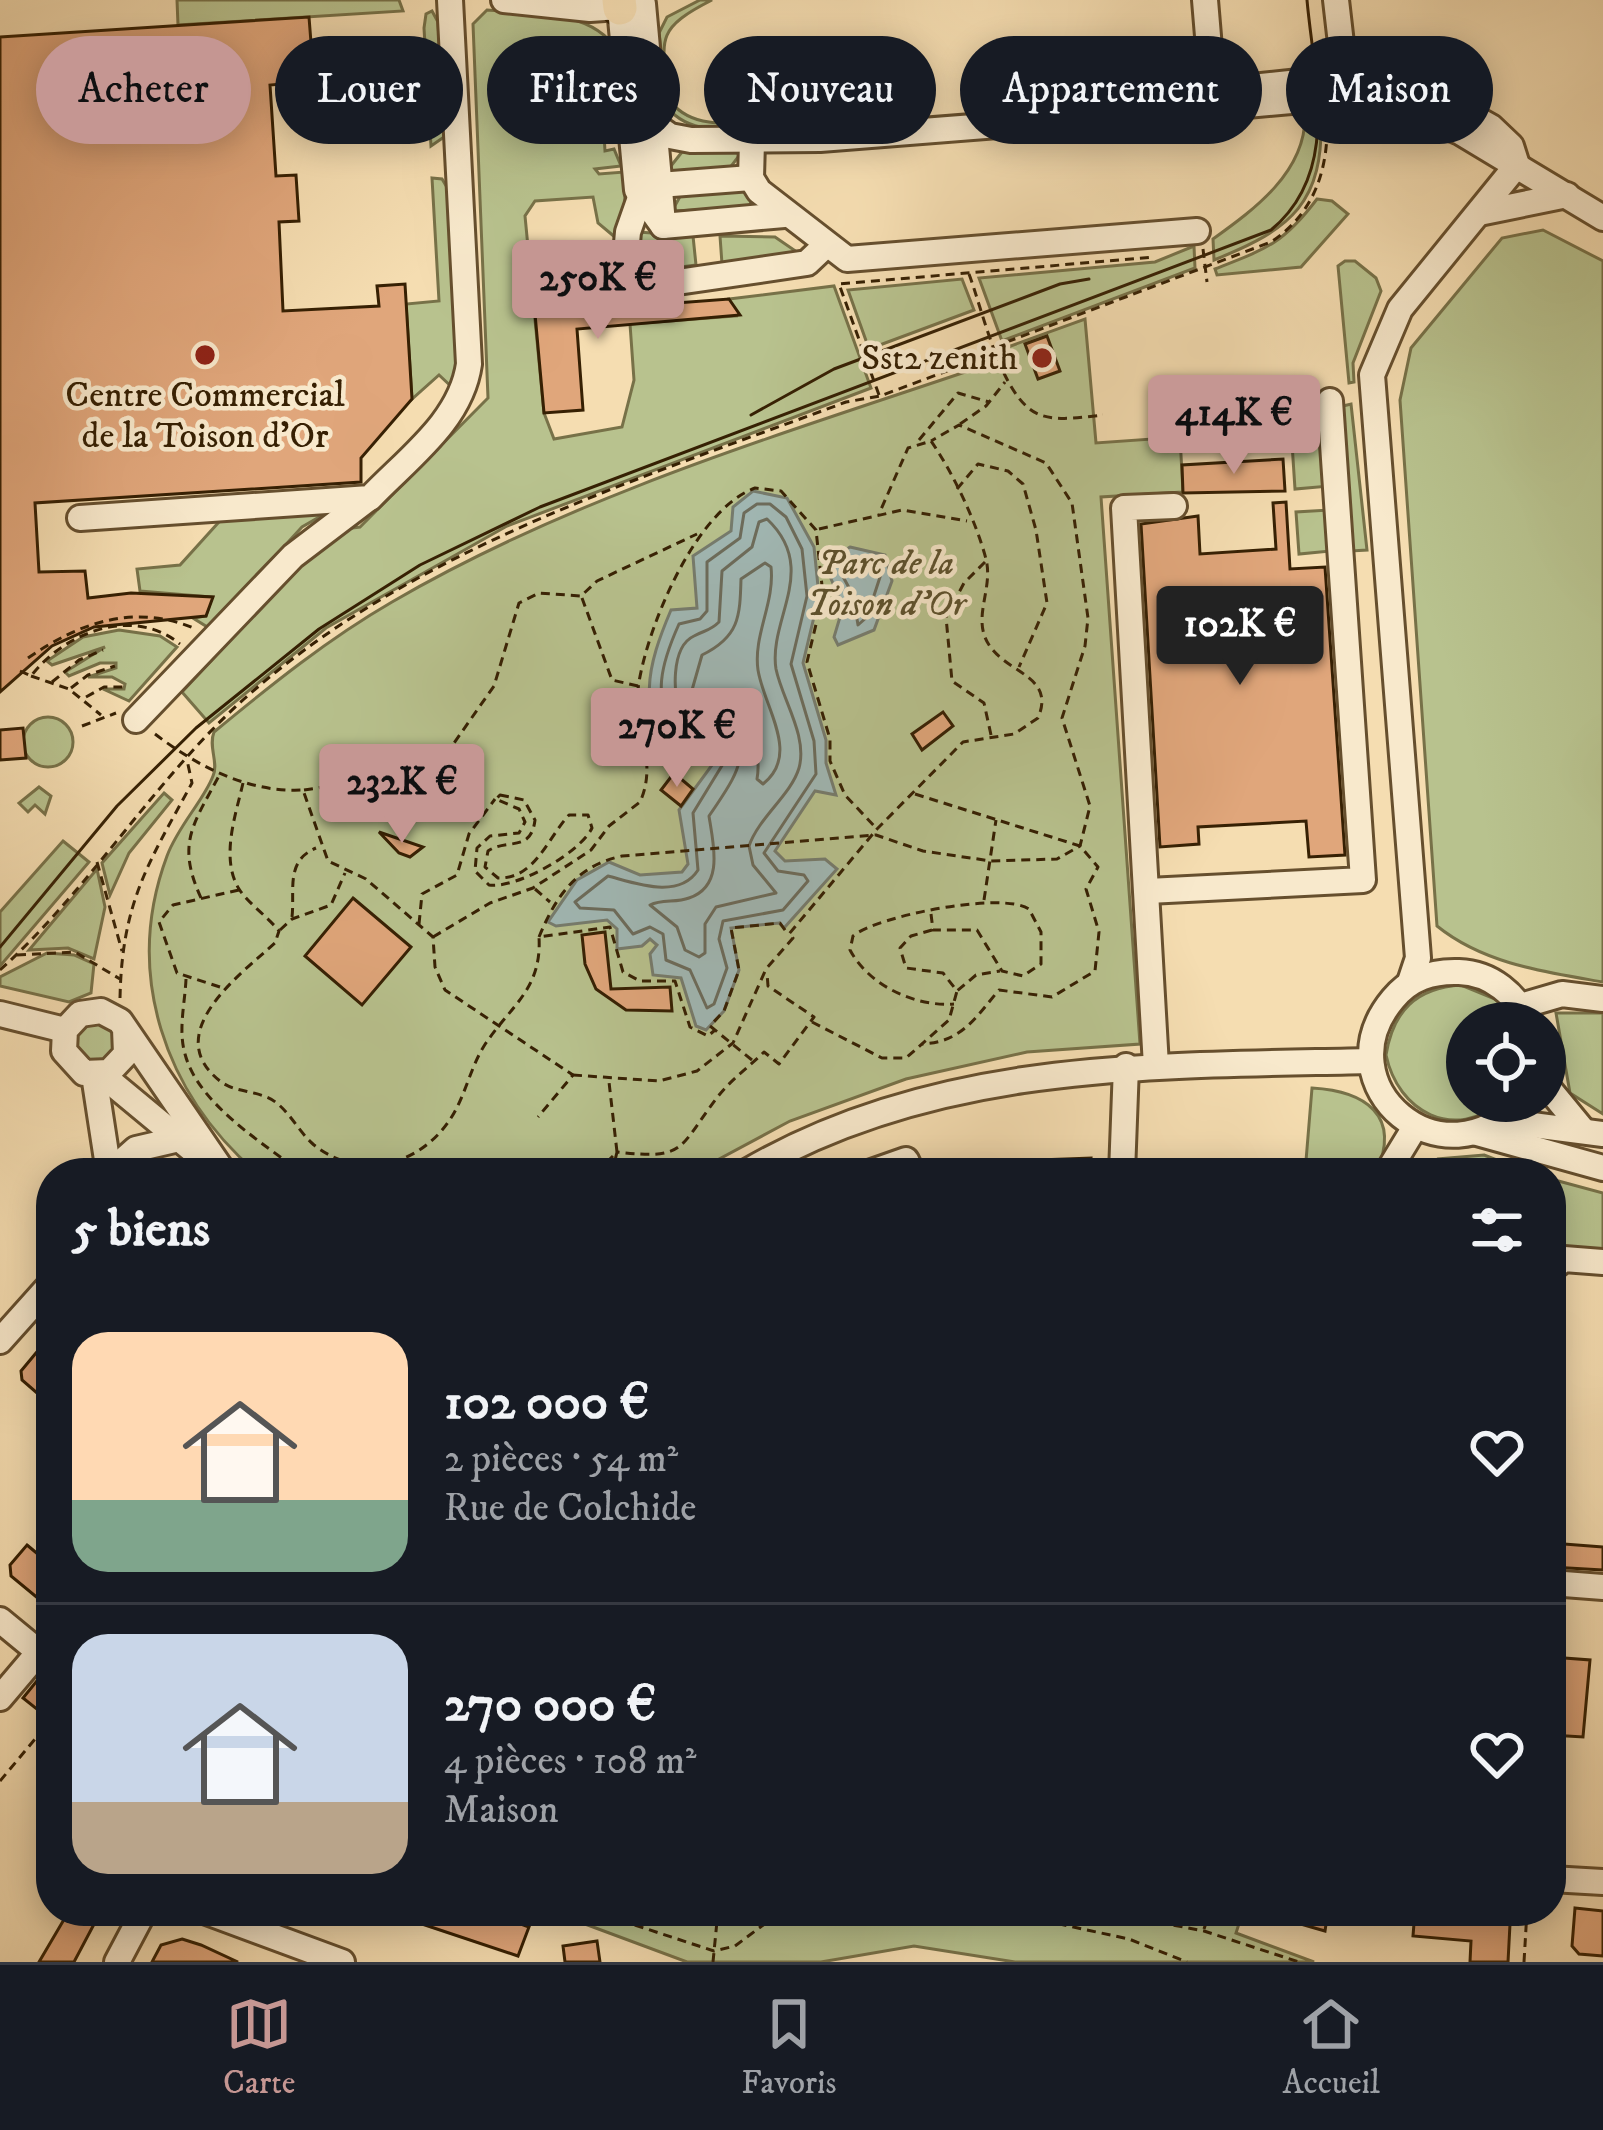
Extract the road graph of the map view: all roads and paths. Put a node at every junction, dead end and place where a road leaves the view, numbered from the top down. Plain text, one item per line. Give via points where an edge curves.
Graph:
1 (450, 0) edge
2 (504, 0) edge
3 (1204, 0) edge
4 (1336, 0) edge
5 (636, 2) edge
6 (641, 36) edge
7 (1208, 36) edge
8 (1338, 36) edge
9 (652, 144) edge
10 (752, 144) edge
11 (1329, 144) edge
12 (1477, 144) edge
13 (1517, 165) junction
14 (751, 178) junction
15 (650, 190) junction
16 (1567, 195) junction
17 (1479, 213) junction
18 (784, 215) junction
19 (1603, 218) edge
20 (1197, 231) joint
21 (825, 246) junction
22 (964, 262) junction
23 (1206, 269) junction
24 (1207, 282) dead end
25 (998, 352) junction
26 (1006, 381) junction
27 (880, 396) junction
28 (1330, 401) dead end
29 (989, 402) junction
30 (1103, 415) dead end
31 (959, 425) junction
32 (918, 441) junction
33 (931, 441) junction
34 (957, 489) junction
35 (370, 498) junction
36 (1174, 506) dead end
37 (879, 514) junction
38 (80, 518) dead end
39 (969, 522) junction
40 (816, 530) junction
41 (697, 534) junction
42 (986, 561) junction
43 (581, 596) junction
44 (212, 640) junction
45 (103, 650) dead end
46 (180, 653) dead end
47 (28, 658) dead end
48 (115, 667) dead end
49 (1018, 669) junction
50 (20, 671) dead end
51 (31, 676) junction
52 (51, 683) junction
53 (638, 686) junction
54 (123, 687) dead end
55 (69, 689) junction
56 (85, 698) junction
57 (101, 715) junction
58 (130, 717) junction
59 (82, 726) dead end
60 (992, 737) junction
61 (187, 759) junction
62 (221, 773) junction
63 (243, 783) junction
64 (303, 790) junction
65 (913, 793) junction
66 (496, 799) junction
67 (996, 819) junction
68 (878, 829) junction
69 (872, 836) junction
70 (1080, 846) junction
71 (319, 847) junction
72 (97, 860) junction
73 (991, 861) junction
74 (345, 873) junction
75 (533, 887) junction
76 (239, 890) junction
77 (1148, 891) junction
78 (201, 898) junction
79 (984, 902) junction
80 (553, 904) junction
81 (1414, 908) junction
82 (931, 914) junction
83 (292, 919) junction
84 (419, 926) junction
85 (933, 930) junction
86 (279, 932) junction
87 (789, 934) junction
88 (433, 937) junction
89 (538, 937) junction
90 (16, 956) junction
91 (123, 956) junction
92 (766, 969) junction
93 (0, 970) edge
94 (1002, 971) junction
95 (1468, 972) junction
96 (186, 979) junction
97 (121, 980) junction
98 (1410, 982) junction
99 (222, 988) junction
100 (957, 991) junction
101 (1603, 999) edge
102 (1514, 1002) edge
103 (1548, 1002) edge
104 (954, 1004) junction
105 (0, 1014) edge
106 (810, 1020) junction
107 (122, 1025) junction
108 (500, 1026) junction
109 (65, 1030) junction
110 (715, 1030) junction
111 (733, 1043) junction
112 (922, 1044) junction
113 (753, 1061) junction
114 (1371, 1061) junction
115 (1126, 1066) junction
116 (1156, 1066) junction
117 (105, 1070) junction
118 (573, 1075) junction
119 (609, 1080) junction
120 (1566, 1105) edge
121 (538, 1117) dead end
122 (1500, 1122) edge
123 (1510, 1122) edge
124 (1415, 1127) junction
125 (1593, 1132) edge
126 (1477, 1133) junction
127 (189, 1147) junction
128 (617, 1152) junction
129 (108, 1158) edge
130 (126, 1158) edge
131 (203, 1158) edge
132 (213, 1158) edge
133 (284, 1158) edge
134 (344, 1158) edge
135 (407, 1158) edge
136 (611, 1158) edge
137 (616, 1158) edge
138 (778, 1158) edge
139 (1122, 1158) edge
140 (1396, 1158) edge
141 (1603, 1168) edge
142 (1566, 1259) edge
143 (1603, 1262) edge
144 (36, 1301) edge
145 (0, 1341) edge
146 (1566, 1584) edge
147 (1603, 1587) edge
148 (0, 1620) edge
149 (36, 1650) edge
150 (36, 1665) edge
151 (0, 1698) edge
152 (36, 1738) edge
153 (0, 1781) edge
154 (1566, 1880) edge
155 (1603, 1882) edge
156 (136, 1926) edge
157 (245, 1926) edge
158 (638, 1926) edge
159 (716, 1926) edge
160 (761, 1926) edge
161 (1069, 1926) edge
162 (1182, 1926) edge
163 (1205, 1926) edge
164 (1526, 1926) edge
165 (1204, 1930) junction
166 (714, 1951) junction
167 (117, 1962) edge
168 (342, 1962) edge
169 (713, 1962) edge
170 (1187, 1962) edge
171 (1299, 1962) edge
172 (1524, 1962) edge

1 - 35 street via 465,393
2 - 5 street
3 - 7 street
4 - 8 street
5 - 6 street
5 - 15 street via 635,167
9 - 15 street
10 - 14 street
11 - 23 path via 1308,207 1271,242
12 - 13 street
13 - 16 street
13 - 17 street
14 - 15 street
14 - 18 street
15 - 18 street via 663,226
15 - 21 street via 628,232 632,292 807,262
16 - 17 street
16 - 19 street
17 - 81 street via 1400,309 1372,375
18 - 21 street
20 - 22 street
20 - 23 path
21 - 22 street via 847,259
22 - 25 path
22 - 27 path via 839,284
23 - 24 path
23 - 25 path via 1004,343
25 - 26 path
25 - 27 path
26 - 29 path
26 - 30 path via 1039,415
27 - 61 path via 845,402 592,498 451,561 287,664
28 - 77 street via 1363,880
29 - 31 path
29 - 32 path via 958,393
31 - 33 path
31 - 70 path via 1046,464 1072,503 1088,618 1062,718 1090,806
32 - 33 path
32 - 37 path
33 - 34 path
34 - 39 path
34 - 49 path via 978,464 1008,471 1027,490 1048,592
35 - 38 street
35 - 44 street via 293,556
36 - 77 street via 1124,508
37 - 39 path via 921,509
37 - 40 path
39 - 42 path
40 - 41 path via 782,491 755,488
40 - 68 path via 823,595 807,662 830,761 845,795
41 - 43 path
41 - 53 path
42 - 49 path via 985,638
42 - 60 path via 948,608 946,626 952,681 984,703
43 - 53 path via 612,680
43 - 64 path via 539,593 519,603 494,686 426,788 399,798 351,782
44 - 47 path via 192,626 123,615 92,622
44 - 58 street
45 - 52 path
46 - 51 path via 179,641 153,630 100,629 57,647
48 - 55 path
49 - 60 path via 1037,684 1042,710 1031,727
50 - 51 path
51 - 52 path
52 - 55 path
53 - 75 path via 648,754 640,802 591,850
54 - 56 path
55 - 56 path
56 - 57 path
57 - 58 path
57 - 59 path
58 - 61 path
60 - 65 path via 963,742
61 - 62 path
61 - 72 path
61 - 91 path via 192,783 135,888
62 - 63 path
62 - 78 path via 187,849
63 - 64 path
63 - 76 path via 230,843
64 - 71 path
65 - 67 path
65 - 68 path
66 - 66 path via 520,797 535,820 520,845 488,851 485,867 498,878 530,866 569,814 588,815 592,828 524,881 489,885 475,871 477,848 490,836 519,833 525,822 519,809
66 - 84 path via 469,834 457,875 422,894
67 - 70 path
67 - 73 path
68 - 69 path
69 - 73 path
69 - 80 path via 603,860
69 - 87 path
70 - 73 path via 1057,859
70 - 112 path via 1098,867 1086,889 1099,932 1095,970 1052,997 999,991 967,1030
71 - 74 path
71 - 83 path via 294,870
72 - 90 path
72 - 91 path
73 - 79 path
74 - 83 path via 331,905
74 - 84 path via 366,879
75 - 80 path
75 - 88 path
76 - 78 path
76 - 86 path
77 - 116 street
78 - 96 path via 167,908 159,922 174,968
79 - 82 path
79 - 94 path via 1022,904 1041,932 1037,970
80 - 89 path
81 - 95 street via 1427,938
81 - 98 street via 1418,958
82 - 85 path
82 - 104 path via 866,926 850,950 910,1000
83 - 86 path
84 - 88 path
85 - 94 path via 977,929
85 - 100 path via 904,941 900,962 944,973
86 - 99 path
87 - 92 path via 794,938
87 - 110 path via 780,923 731,928 740,970 710,1026
88 - 108 path via 441,985
89 - 108 path via 535,981
89 - 110 path via 610,927 623,972 640,981 676,981 690,1027 708,1036
90 - 93 path
90 - 97 path via 75,952
91 - 97 path
92 - 106 path via 768,986
92 - 111 path
94 - 100 path via 976,975
95 - 98 street
95 - 102 street
96 - 99 path
96 - 133 path via 186,1059 210,1097
97 - 107 path
98 - 114 street via 1382,1012
99 - 134 path via 200,1033 212,1074 271,1098 315,1146
100 - 104 path
101 - 103 street via 1562,994
104 - 112 path via 949,1020
105 - 109 street
106 - 112 path via 882,1058 906,1058
106 - 113 path via 779,1064 764,1052
107 - 109 street via 90,1011
107 - 117 street via 128,1046
107 - 132 street
108 - 118 path
108 - 135 path via 440,1133
109 - 117 street via 68,1060
110 - 111 path
111 - 113 path
111 - 119 path via 686,1076
113 - 128 path via 684,1147 662,1156
114 - 116 street
114 - 124 street via 1378,1088
115 - 116 street
115 - 138 street via 1004,1080 927,1100
115 - 139 street
117 - 127 street
117 - 129 street
118 - 119 path
118 - 121 path
119 - 128 path
120 - 125 street
122 - 126 street
123 - 125 street
124 - 126 street via 1435,1135
124 - 140 street
126 - 141 street
127 - 130 street via 136,1149
127 - 131 street
128 - 136 path
128 - 137 path
142 - 143 street
144 - 145 street
146 - 147 street
148 - 149 street
150 - 151 street
152 - 153 path
154 - 155 street
156 - 167 street
157 - 168 street
158 - 166 path
159 - 166 path
160 - 166 path
161 - 170 path
162 - 165 path
163 - 165 path
164 - 172 path
165 - 171 path
166 - 169 path

